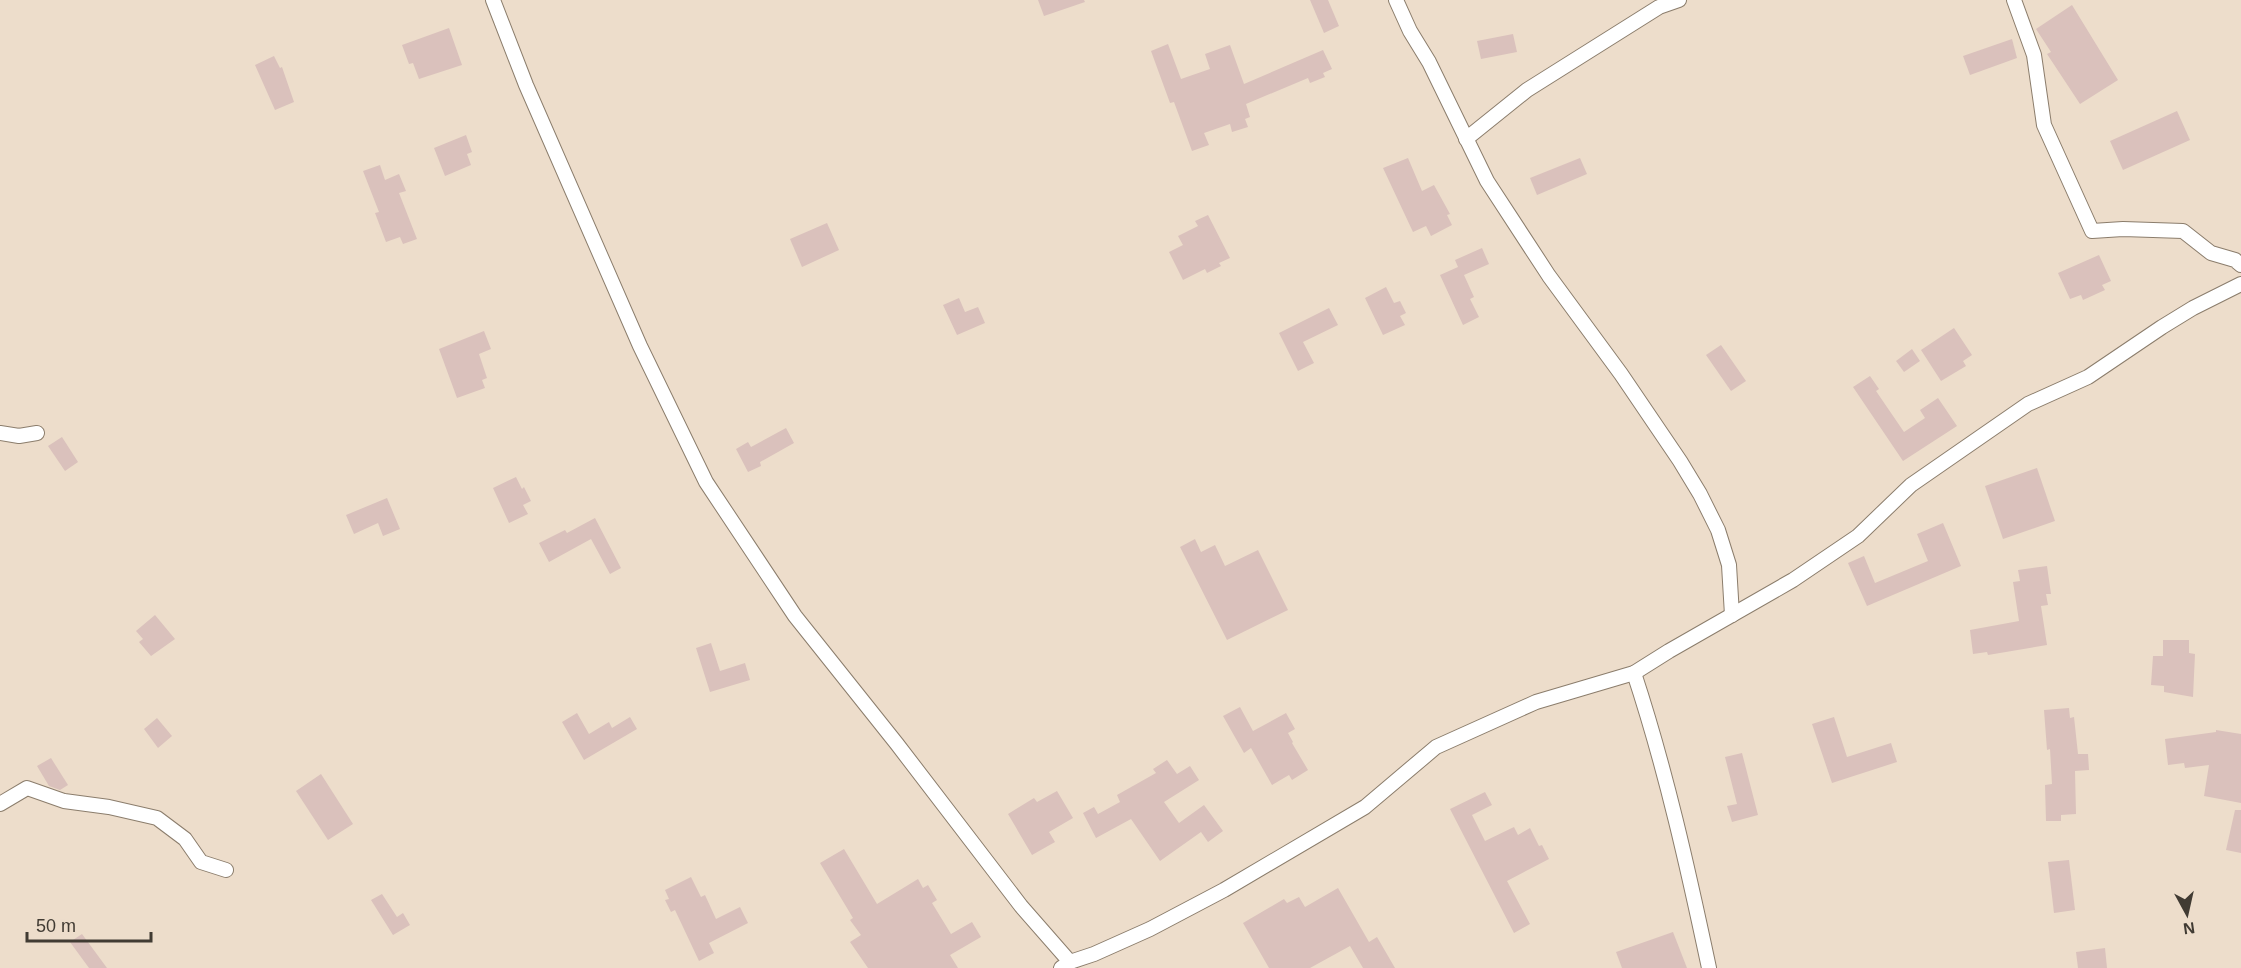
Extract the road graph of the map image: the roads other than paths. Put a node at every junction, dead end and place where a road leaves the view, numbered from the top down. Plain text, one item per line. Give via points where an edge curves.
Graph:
1 (493, 0) edge
2 (1396, 0) edge
3 (1679, 0) edge
4 (2014, 0) edge
5 (1466, 139) junction
6 (2241, 265) edge
7 (2241, 284) edge
8 (0, 433) edge
9 (38, 434) dead end
10 (1732, 615) junction
11 (1634, 673) junction
12 (0, 804) edge
13 (226, 870) dead end
14 (1066, 965) edge
15 (1709, 968) edge

1 - 14 street via 635,335 706,482 795,616
2 - 5 street
3 - 5 street via 1659,7 1527,90
4 - 6 street via 2034,55 2044,125 2092,231 2183,231 2211,253
5 - 10 street via 1487,181 1549,276 1622,374 1700,494 1718,530 1729,566
7 - 10 street via 2193,308 2088,377 2028,404 1911,485 1858,536
8 - 9 street
10 - 11 street
11 - 14 street via 1536,702 1436,747 1365,807 1224,890 1150,929
11 - 15 street via 1653,731
12 - 13 street via 27,788 64,801 157,818 185,839 201,862

